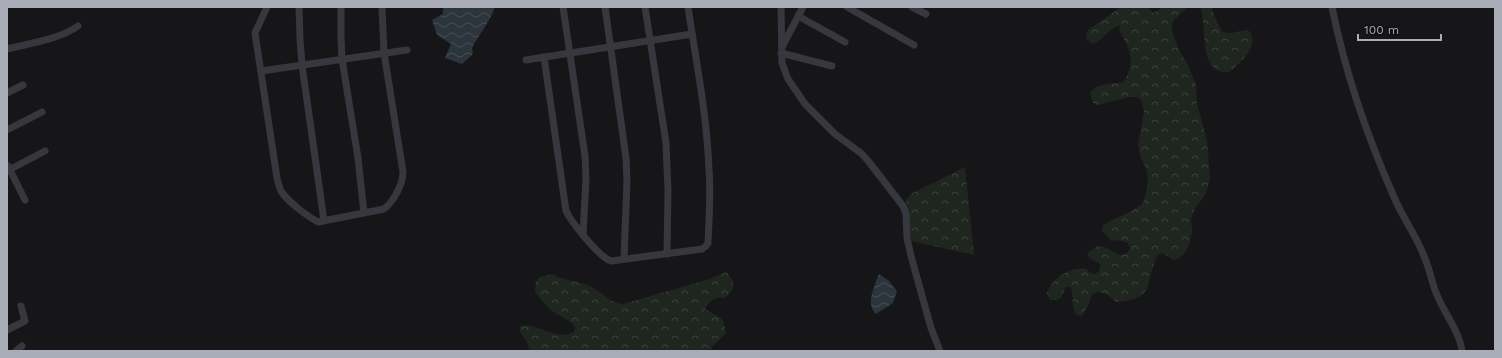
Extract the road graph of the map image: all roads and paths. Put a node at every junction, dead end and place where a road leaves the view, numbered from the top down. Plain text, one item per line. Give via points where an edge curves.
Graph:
1 (267, 7) edge
2 (299, 7) edge
3 (341, 7) edge
4 (382, 7) edge
5 (563, 7) edge
6 (604, 7) edge
7 (645, 7) edge
8 (688, 7) edge
9 (781, 7) edge
10 (803, 7) edge
11 (846, 7) edge
12 (912, 7) edge
13 (1332, 7) edge
14 (926, 14) dead end
15 (798, 16) junction
16 (78, 26) dead end
17 (692, 34) junction
18 (650, 41) junction
19 (845, 42) dead end
20 (914, 45) dead end
21 (611, 47) junction
22 (7, 49) edge
23 (407, 50) dead end
24 (781, 51) junction
25 (384, 53) junction
26 (570, 53) junction
27 (544, 57) junction
28 (342, 59) junction
29 (526, 60) dead end
30 (302, 65) junction
31 (832, 66) dead end
32 (261, 71) junction
33 (23, 86) dead end
34 (7, 93) edge
35 (42, 112) dead end
36 (7, 130) edge
37 (44, 151) dead end
38 (8, 169) edge
39 (25, 200) dead end
40 (364, 213) junction
41 (324, 221) junction
42 (583, 235) junction
43 (667, 254) junction
44 (624, 260) junction
45 (21, 306) dead end
46 (7, 328) edge
47 (940, 351) edge
48 (1462, 351) edge

1 - 32 street via 255,32
2 - 30 street
3 - 28 street
4 - 25 street
5 - 26 street
6 - 21 street
7 - 18 street
8 - 17 street
9 - 24 street
10 - 15 street
11 - 20 street
12 - 14 street
13 - 48 street via 1356,100 1375,152 1394,198 1424,255 1435,291
15 - 19 street
15 - 24 street
16 - 22 street via 46,40
17 - 18 street
17 - 43 street via 710,169 708,243 702,249
18 - 21 street
18 - 43 street via 666,143
21 - 26 street
21 - 44 street via 626,158
23 - 25 street
24 - 31 street
24 - 47 street via 784,72 805,104 835,134 866,158 903,206 907,238 918,282
25 - 28 street
25 - 40 street via 403,172 401,185 388,206
26 - 27 street
26 - 42 street via 585,156
27 - 29 street
27 - 42 street via 566,211
28 - 30 street
28 - 40 street
30 - 32 street
30 - 41 street
32 - 41 street via 280,190 305,213 318,222
33 - 34 street
35 - 36 street
37 - 38 street
38 - 39 street
40 - 41 street
42 - 44 street via 606,260
43 - 44 street
45 - 46 street via 24,321

